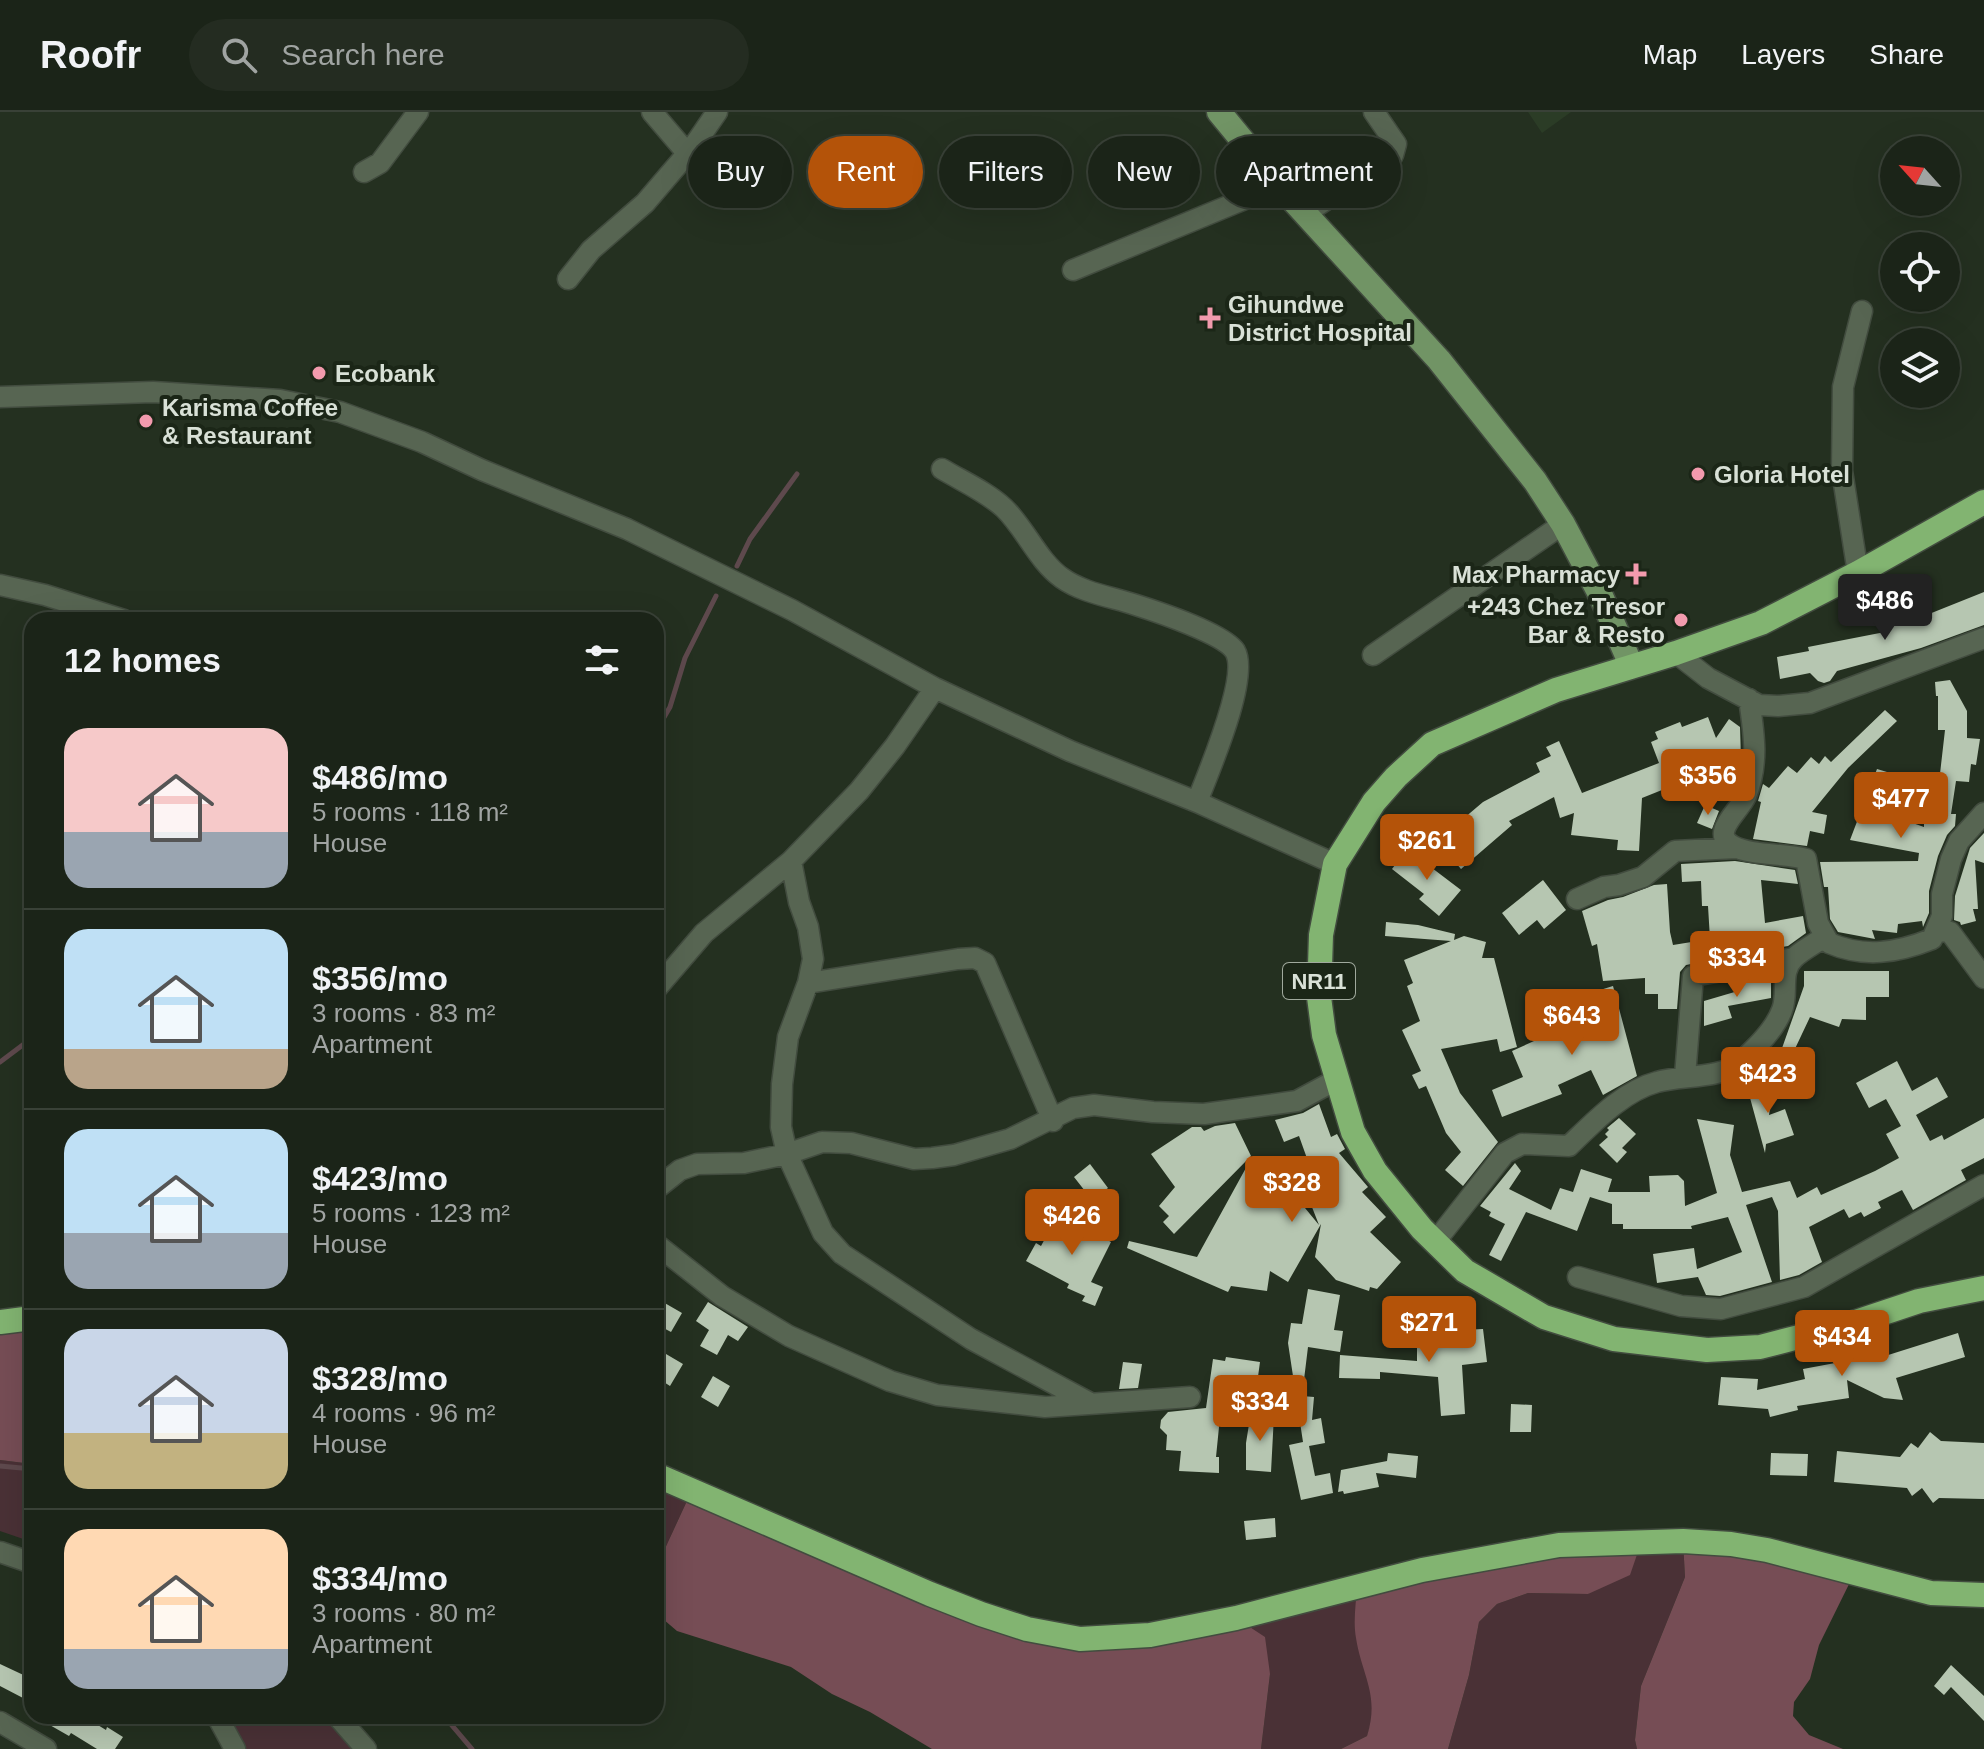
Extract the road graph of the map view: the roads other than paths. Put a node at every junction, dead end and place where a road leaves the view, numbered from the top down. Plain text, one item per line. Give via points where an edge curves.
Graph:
1 (418, 112) edge
2 (652, 112) edge
3 (717, 112) edge
4 (1219, 112) edge
5 (1374, 112) edge
6 (1239, 136) edge
7 (687, 153) junction
8 (364, 172) dead end
9 (1223, 208) edge
10 (1300, 208) edge
11 (1305, 214) junction
12 (1073, 270) dead end
13 (568, 279) dead end
14 (1862, 311) dead end
15 (0, 397) edge
16 (942, 469) dead end
17 (1984, 502) edge
18 (1563, 524) junction
19 (1858, 573) junction
20 (0, 585) edge
21 (99, 612) edge
22 (1984, 638) edge
23 (1676, 653) junction
24 (1373, 655) dead end
25 (1631, 665) junction
26 (935, 688) junction
27 (1749, 699) junction
28 (1197, 802) junction
29 (1984, 813) edge
30 (1736, 848) junction
31 (791, 861) junction
32 (1335, 864) junction
33 (1577, 899) dead end
34 (1937, 930) junction
35 (1824, 937) junction
36 (1794, 958) junction
37 (1984, 978) edge
38 (664, 980) edge
39 (808, 983) junction
40 (1685, 1076) junction
41 (1336, 1080) junction
42 (1053, 1121) junction
43 (787, 1154) junction
44 (664, 1183) edge
45 (1984, 1185) edge
46 (1435, 1242) junction
47 (664, 1250) edge
48 (1578, 1277) dead end
49 (1984, 1288) edge
50 (24, 1319) edge
51 (0, 1322) edge
52 (1190, 1397) dead end
53 (1090, 1403) junction
54 (664, 1478) edge
55 (0, 1552) edge
56 (24, 1560) edge
57 (1984, 1595) edge
58 (0, 1722) edge
59 (221, 1724) edge
60 (344, 1724) edge
61 (46, 1749) edge
62 (235, 1749) edge
63 (366, 1749) edge

1 - 8 street via 380,163
2 - 7 street
3 - 7 street
4 - 6 main road
5 - 11 street via 1396,144 1393,155
7 - 13 street
9 - 12 street
10 - 11 main road
11 - 18 main road via 1439,360
14 - 19 street via 1843,387 1842,471
15 - 26 street via 153,392 280,400 340,412 627,529
16 - 28 street via 1002,506 1060,577 1202,630 1237,654 1240,676 1233,703
17 - 19 highway, NR11
18 - 24 street
18 - 25 main road
19 - 23 highway, NR11 via 1761,623
20 - 21 street
22 - 27 street via 1810,703 1769,706
23 - 25 highway, NR11
23 - 27 street via 1708,678
25 - 32 highway, NR11 via 1556,690 1432,744 1374,802
26 - 28 street
26 - 31 street via 859,791
27 - 30 street via 1754,764 1740,808 1723,832
28 - 32 street
29 - 34 street via 1951,859
30 - 33 street via 1675,851 1643,877
30 - 35 street via 1806,859
31 - 38 street via 704,933
31 - 39 street via 813,959
32 - 41 highway, NR11 via 1321,935 1319,997
34 - 35 street via 1932,939 1914,946 1869,954 1838,947
34 - 37 street via 1950,932
35 - 36 street
36 - 40 street via 1786,970 1782,1010 1764,1037 1724,1072
36 - 40 street via 1693,976
39 - 42 street via 958,959 985,963
39 - 43 street via 788,1037 782,1084 781,1127
40 - 46 street via 1633,1093 1569,1146 1522,1144 1505,1153
41 - 42 street via 1297,1101 1204,1114 1094,1105 1073,1108
41 - 46 highway, NR11 via 1353,1132 1375,1171
42 - 43 street via 954,1155 914,1159 851,1143 822,1142
43 - 44 street via 744,1163 697,1164
43 - 53 street via 823,1233 842,1254 982,1345
45 - 48 street via 1804,1287 1721,1309 1681,1306
46 - 49 highway, NR11 via 1465,1271 1544,1317 1614,1339 1707,1350 1760,1347
47 - 53 street via 722,1296 789,1336 890,1381 991,1403
50 - 51 highway
52 - 53 street
54 - 57 highway via 942,1599 1027,1629 1080,1639 1150,1635 1422,1570 1559,1545 1731,1544 1931,1593
55 - 56 street
58 - 61 street
59 - 62 street
60 - 63 street

